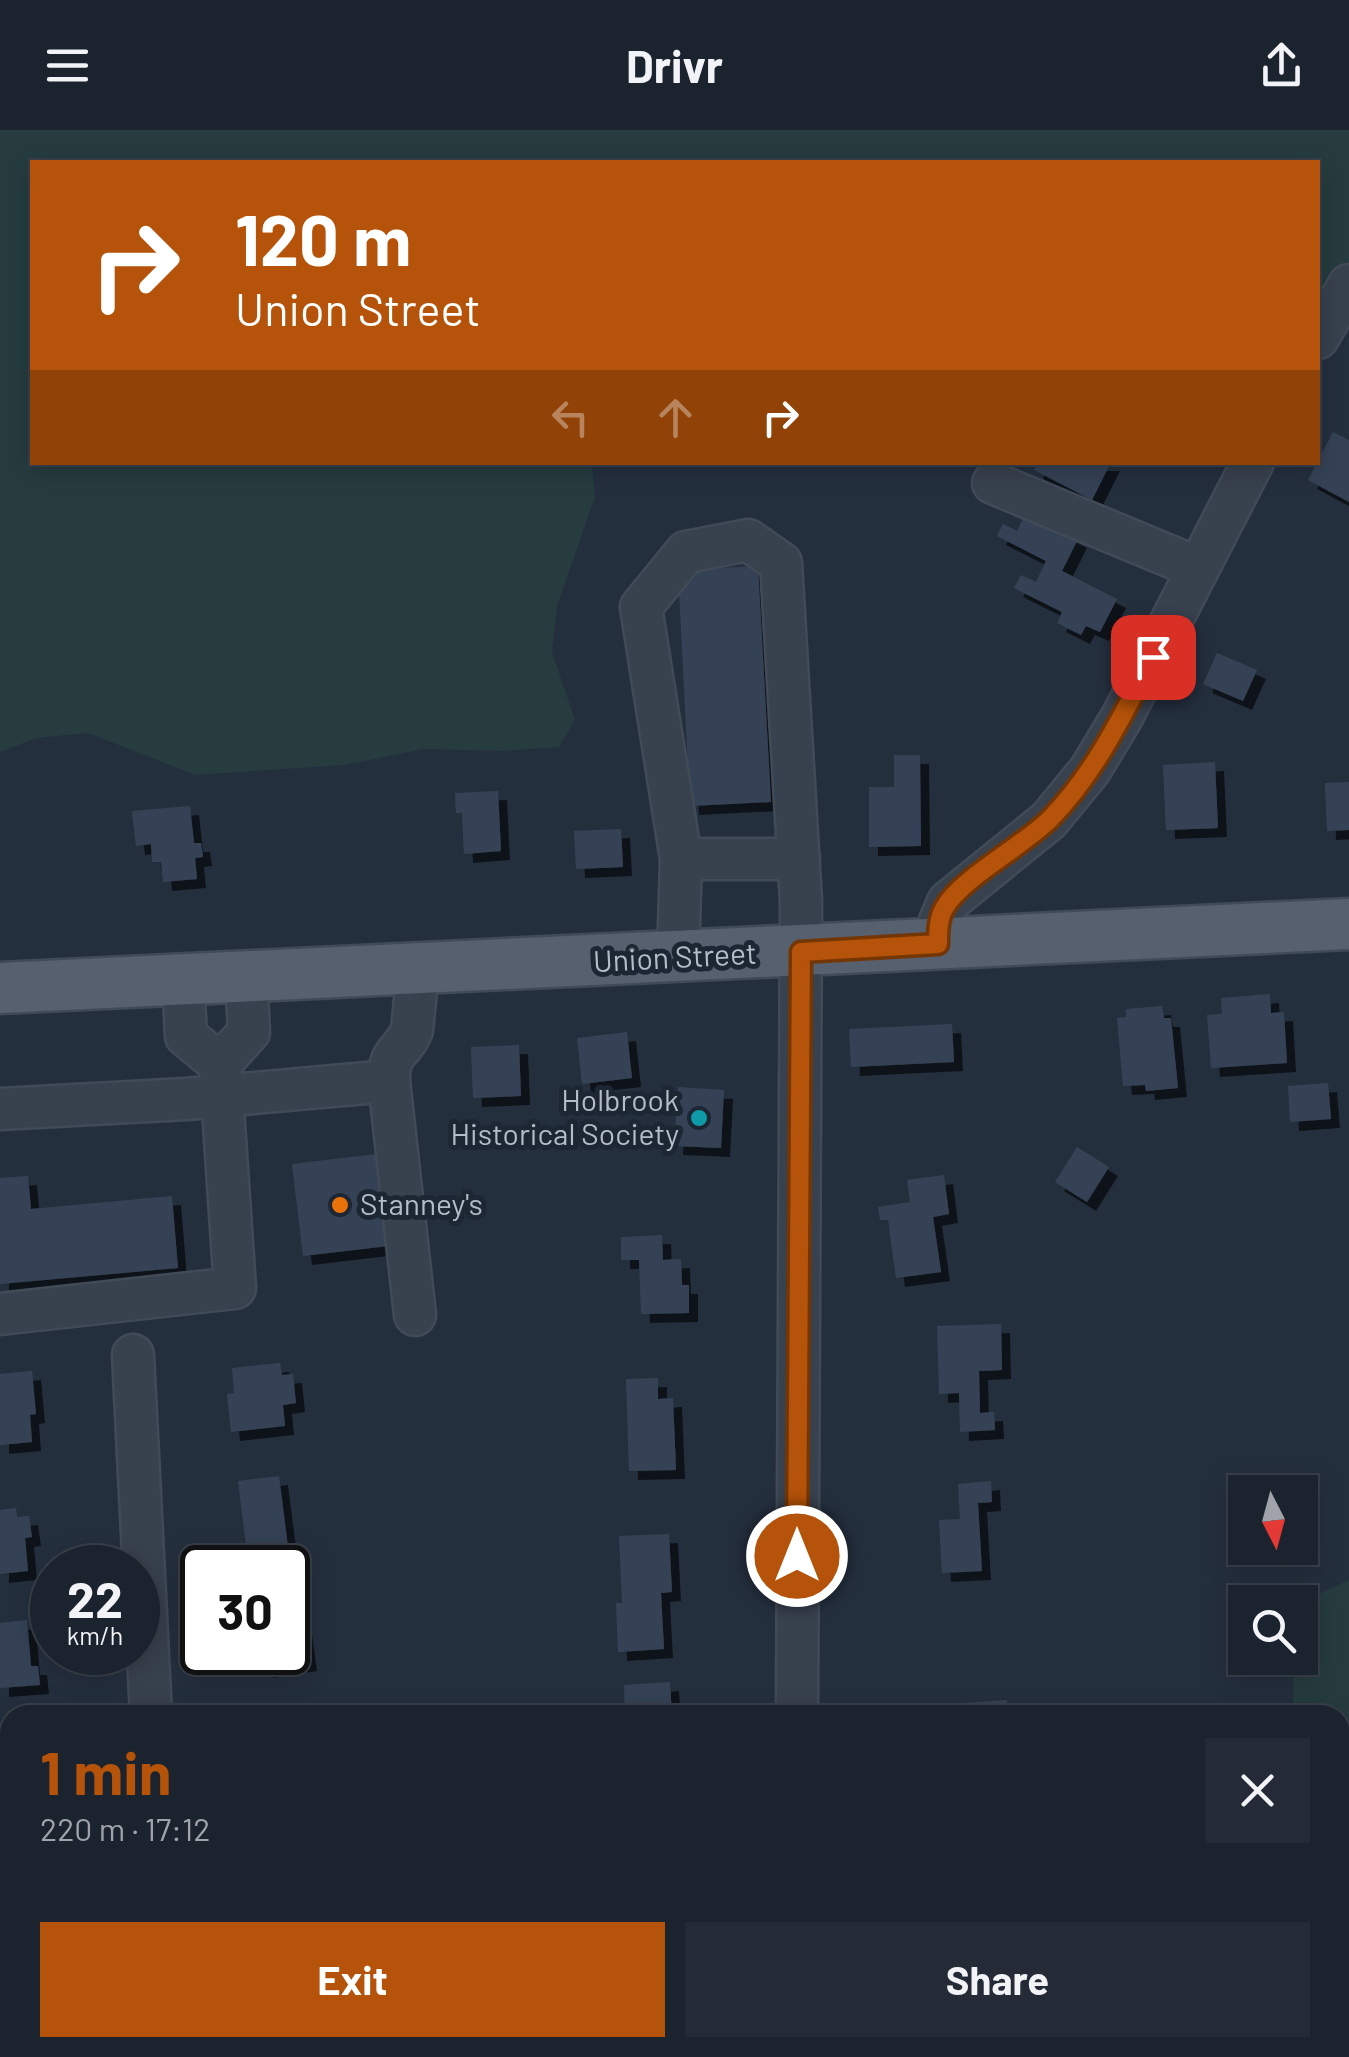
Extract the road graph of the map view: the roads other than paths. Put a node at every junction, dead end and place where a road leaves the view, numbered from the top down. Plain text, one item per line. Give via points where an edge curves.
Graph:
1 (1349, 285) edge
2 (1320, 335) edge
3 (1251, 465) edge
4 (993, 483) dead end
5 (1198, 568) junction
6 (681, 859) junction
7 (799, 859) junction
8 (1349, 924) edge
9 (938, 944) junction
10 (801, 952) junction
11 (678, 958) junction
12 (418, 970) junction
13 (246, 976) junction
14 (182, 979) junction
15 (0, 988) edge
16 (220, 1080) junction
17 (389, 1081) junction
18 (0, 1109) edge
19 (0, 1314) edge
20 (415, 1315) dead end
21 (134, 1355) dead end
22 (151, 1705) edge
23 (797, 1705) edge

1 - 2 street
3 - 5 street
4 - 5 street
5 - 9 street via 1090,770 1049,820 948,902
6 - 7 street
6 - 7 street via 641,607 686,552 748,540 782,563
6 - 11 street
7 - 10 street
8 - 9 main road, Union Street
9 - 10 main road, Union Street
10 - 11 main road, Union Street
10 - 23 street
11 - 12 main road, Union Street
12 - 13 main road, Union Street
12 - 17 street via 412,1030 393,1054
13 - 14 main road, Union Street
13 - 16 street via 248,1032
14 - 15 main road, Union Street
14 - 16 street via 186,1036
16 - 17 street
16 - 18 street
16 - 19 street via 235,1288
17 - 20 street
21 - 22 street

